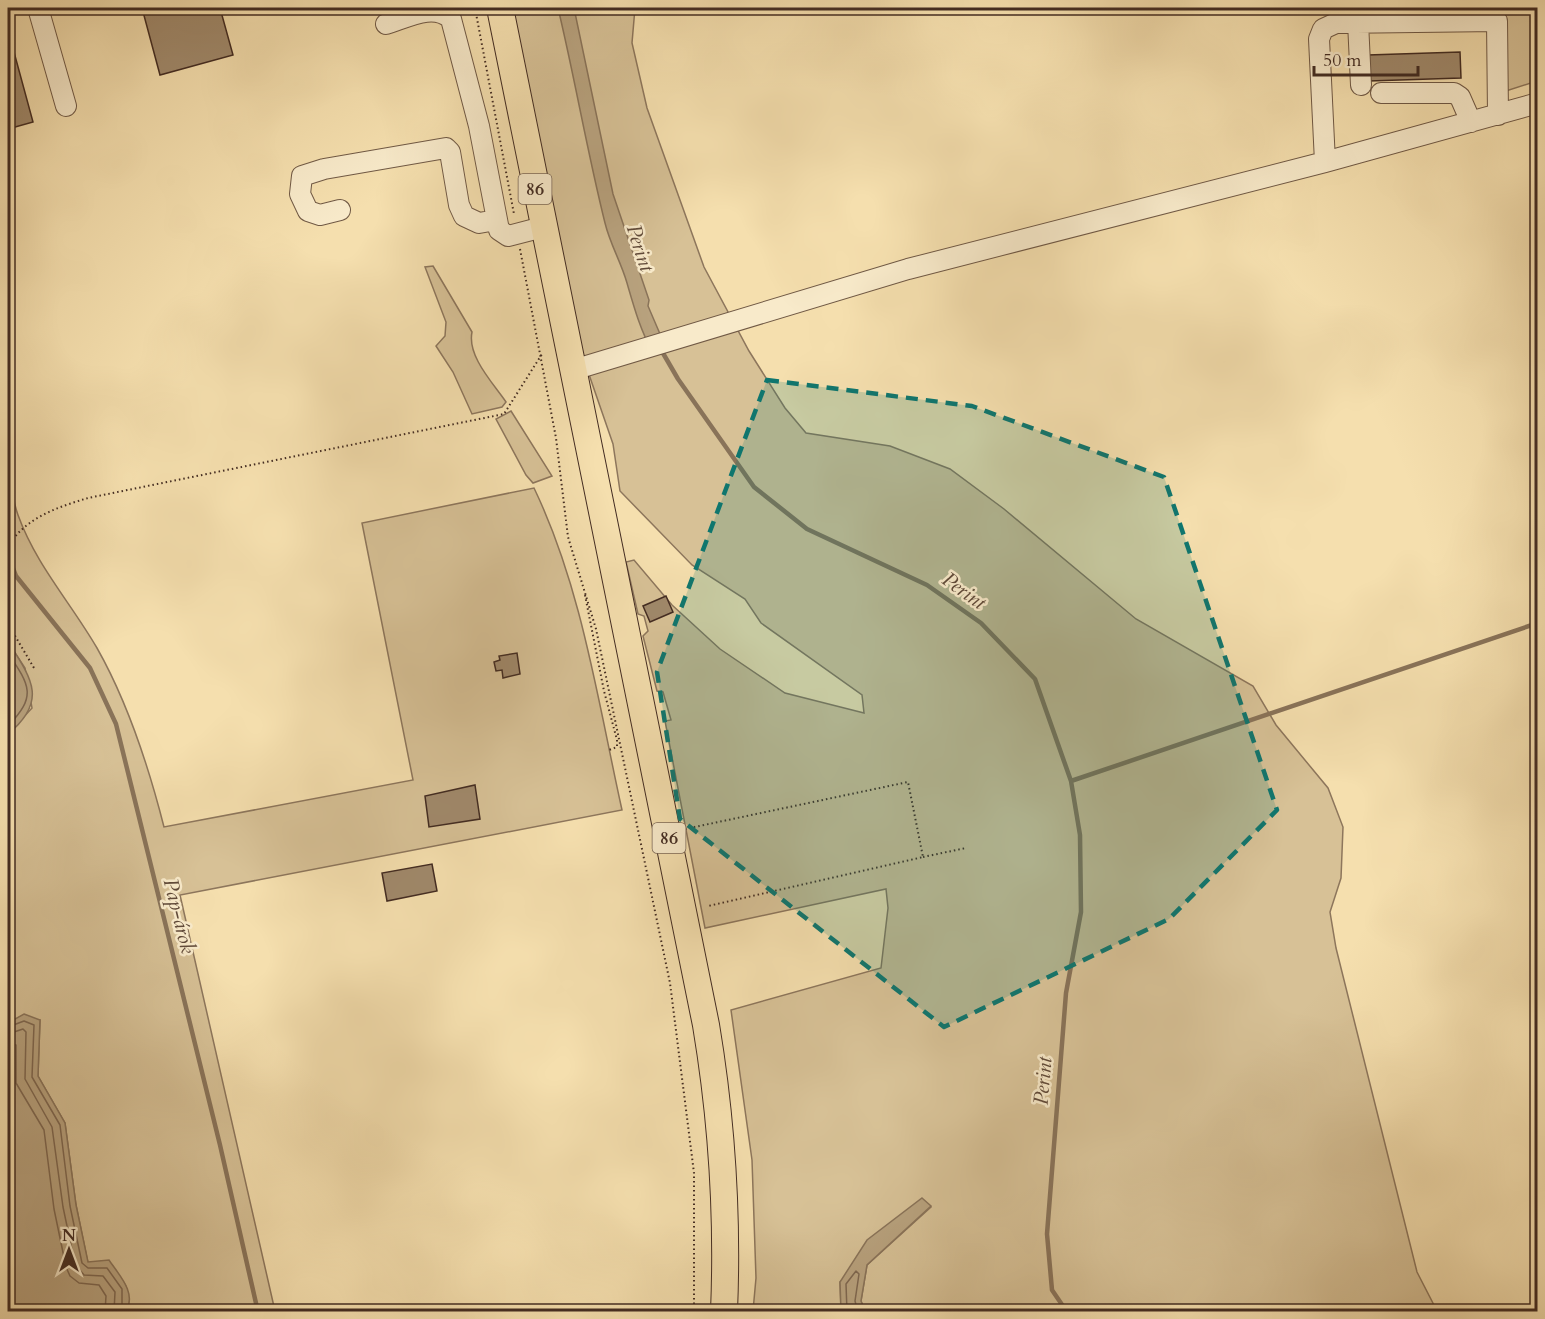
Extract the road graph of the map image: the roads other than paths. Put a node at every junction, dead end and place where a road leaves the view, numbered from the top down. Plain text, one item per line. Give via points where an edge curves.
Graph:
1 (38, 8) edge
2 (500, 8) edge
3 (421, 10) edge
4 (1497, 14) edge
5 (1358, 22) junction
6 (386, 24) dead end
7 (1361, 85) dead end
8 (1381, 93) dead end
9 (1538, 103) edge
10 (66, 106) dead end
11 (1498, 115) junction
12 (1471, 122) junction
13 (1324, 162) junction
14 (340, 210) dead end
15 (496, 220) junction
16 (543, 227) junction
17 (573, 369) junction
18 (724, 1311) edge

1 - 10 street
2 - 16 main road, 86
3 - 6 street
3 - 15 street via 445,14 454,27 479,126
4 - 5 street
4 - 11 street
5 - 7 street
5 - 13 street via 1336,23 1320,32
8 - 12 street via 1454,93 1460,97
9 - 11 street
11 - 12 street
12 - 13 street
13 - 17 street via 908,269
14 - 15 street via 320,215 308,211 300,194 302,176 446,148 464,216 478,223
15 - 16 street via 499,230 508,236
16 - 17 main road, 86
17 - 18 main road, 86 via 711,1052 724,1173

